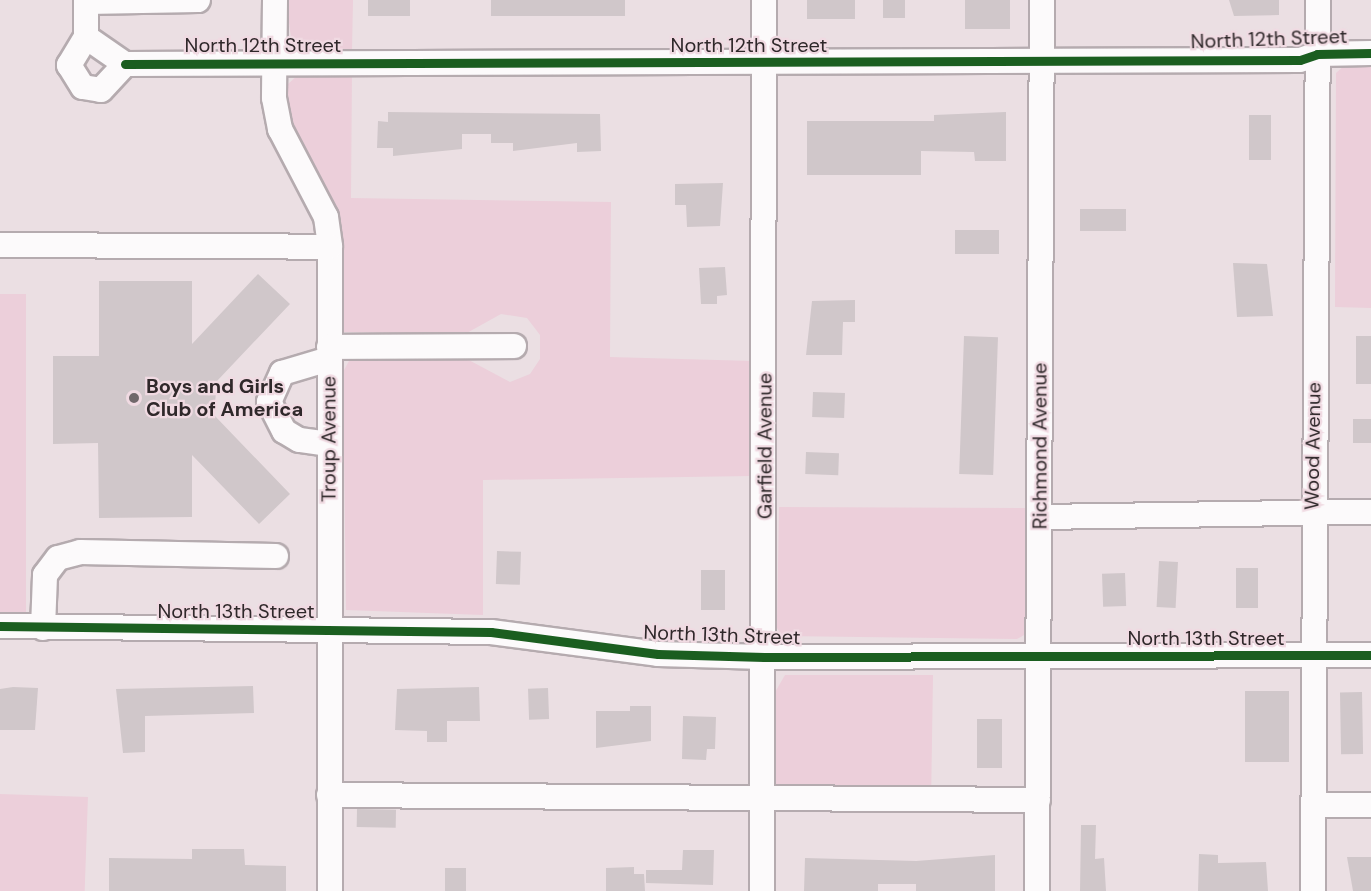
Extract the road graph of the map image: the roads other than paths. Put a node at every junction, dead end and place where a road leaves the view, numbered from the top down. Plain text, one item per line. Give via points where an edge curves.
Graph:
1 (198, 0) edge
2 (275, 0) edge
3 (764, 0) edge
4 (1042, 0) edge
5 (1318, 0) edge
6 (86, 1) edge
7 (86, 37) junction
8 (1371, 53) edge
9 (1317, 54) junction
10 (1041, 61) junction
11 (274, 63) junction
12 (763, 63) junction
13 (125, 64) junction
14 (0, 245) edge
15 (330, 247) junction
16 (514, 346) dead end
17 (329, 353) junction
18 (329, 444) junction
19 (1311, 510) junction
20 (1371, 512) edge
21 (1040, 517) junction
22 (276, 556) dead end
23 (0, 626) edge
24 (43, 628) junction
25 (329, 630) junction
26 (1316, 655) junction
27 (1371, 655) edge
28 (764, 657) junction
29 (1039, 657) junction
30 (329, 795) junction
31 (763, 798) junction
32 (1038, 800) junction
33 (1313, 805) junction
34 (1371, 805) edge
35 (330, 891) edge
36 (762, 891) edge
37 (1037, 891) edge
38 (1313, 891) edge

1 - 6 street
2 - 11 street, Troup Avenue
3 - 12 street, Garfield Avenue
4 - 10 street, Richmond Avenue
5 - 9 street, Wood Avenue
6 - 7 street
7 - 13 street
7 - 13 street via 69,65 83,87 101,90
8 - 9 street, North 12th Street
9 - 10 street, North 12th Street via 1300,60
9 - 19 street, Wood Avenue
10 - 12 street, North 12th Street
10 - 21 street, Richmond Avenue
11 - 12 street, North 12th Street
11 - 13 street, North 12th Street
11 - 15 street, Troup Avenue via 280,129 326,217
12 - 28 street, Garfield Avenue
14 - 15 street
15 - 17 street, Troup Avenue
16 - 17 street
17 - 18 street, Troup Avenue
17 - 18 street via 282,373 269,402 284,431 299,440
18 - 25 street, Troup Avenue
19 - 20 street
19 - 21 street
19 - 26 street, Wood Avenue
21 - 29 street, Richmond Avenue
22 - 24 street via 80,552 58,558 45,575
23 - 24 street, North 13th Street
24 - 25 street, North 13th Street
25 - 28 street, North 13th Street via 492,632 658,654
25 - 30 street, Troup Avenue
26 - 27 street, North 13th Street
26 - 29 street, North 13th Street
26 - 33 street, Wood Avenue
28 - 29 street, North 13th Street
28 - 31 street, Garfield Avenue
29 - 32 street, Richmond Avenue
30 - 31 street via 742,794
30 - 35 street, Troup Avenue
31 - 32 street
31 - 36 street, Garfield Avenue
32 - 37 street, Richmond Avenue
33 - 34 street
33 - 38 street, Wood Avenue

